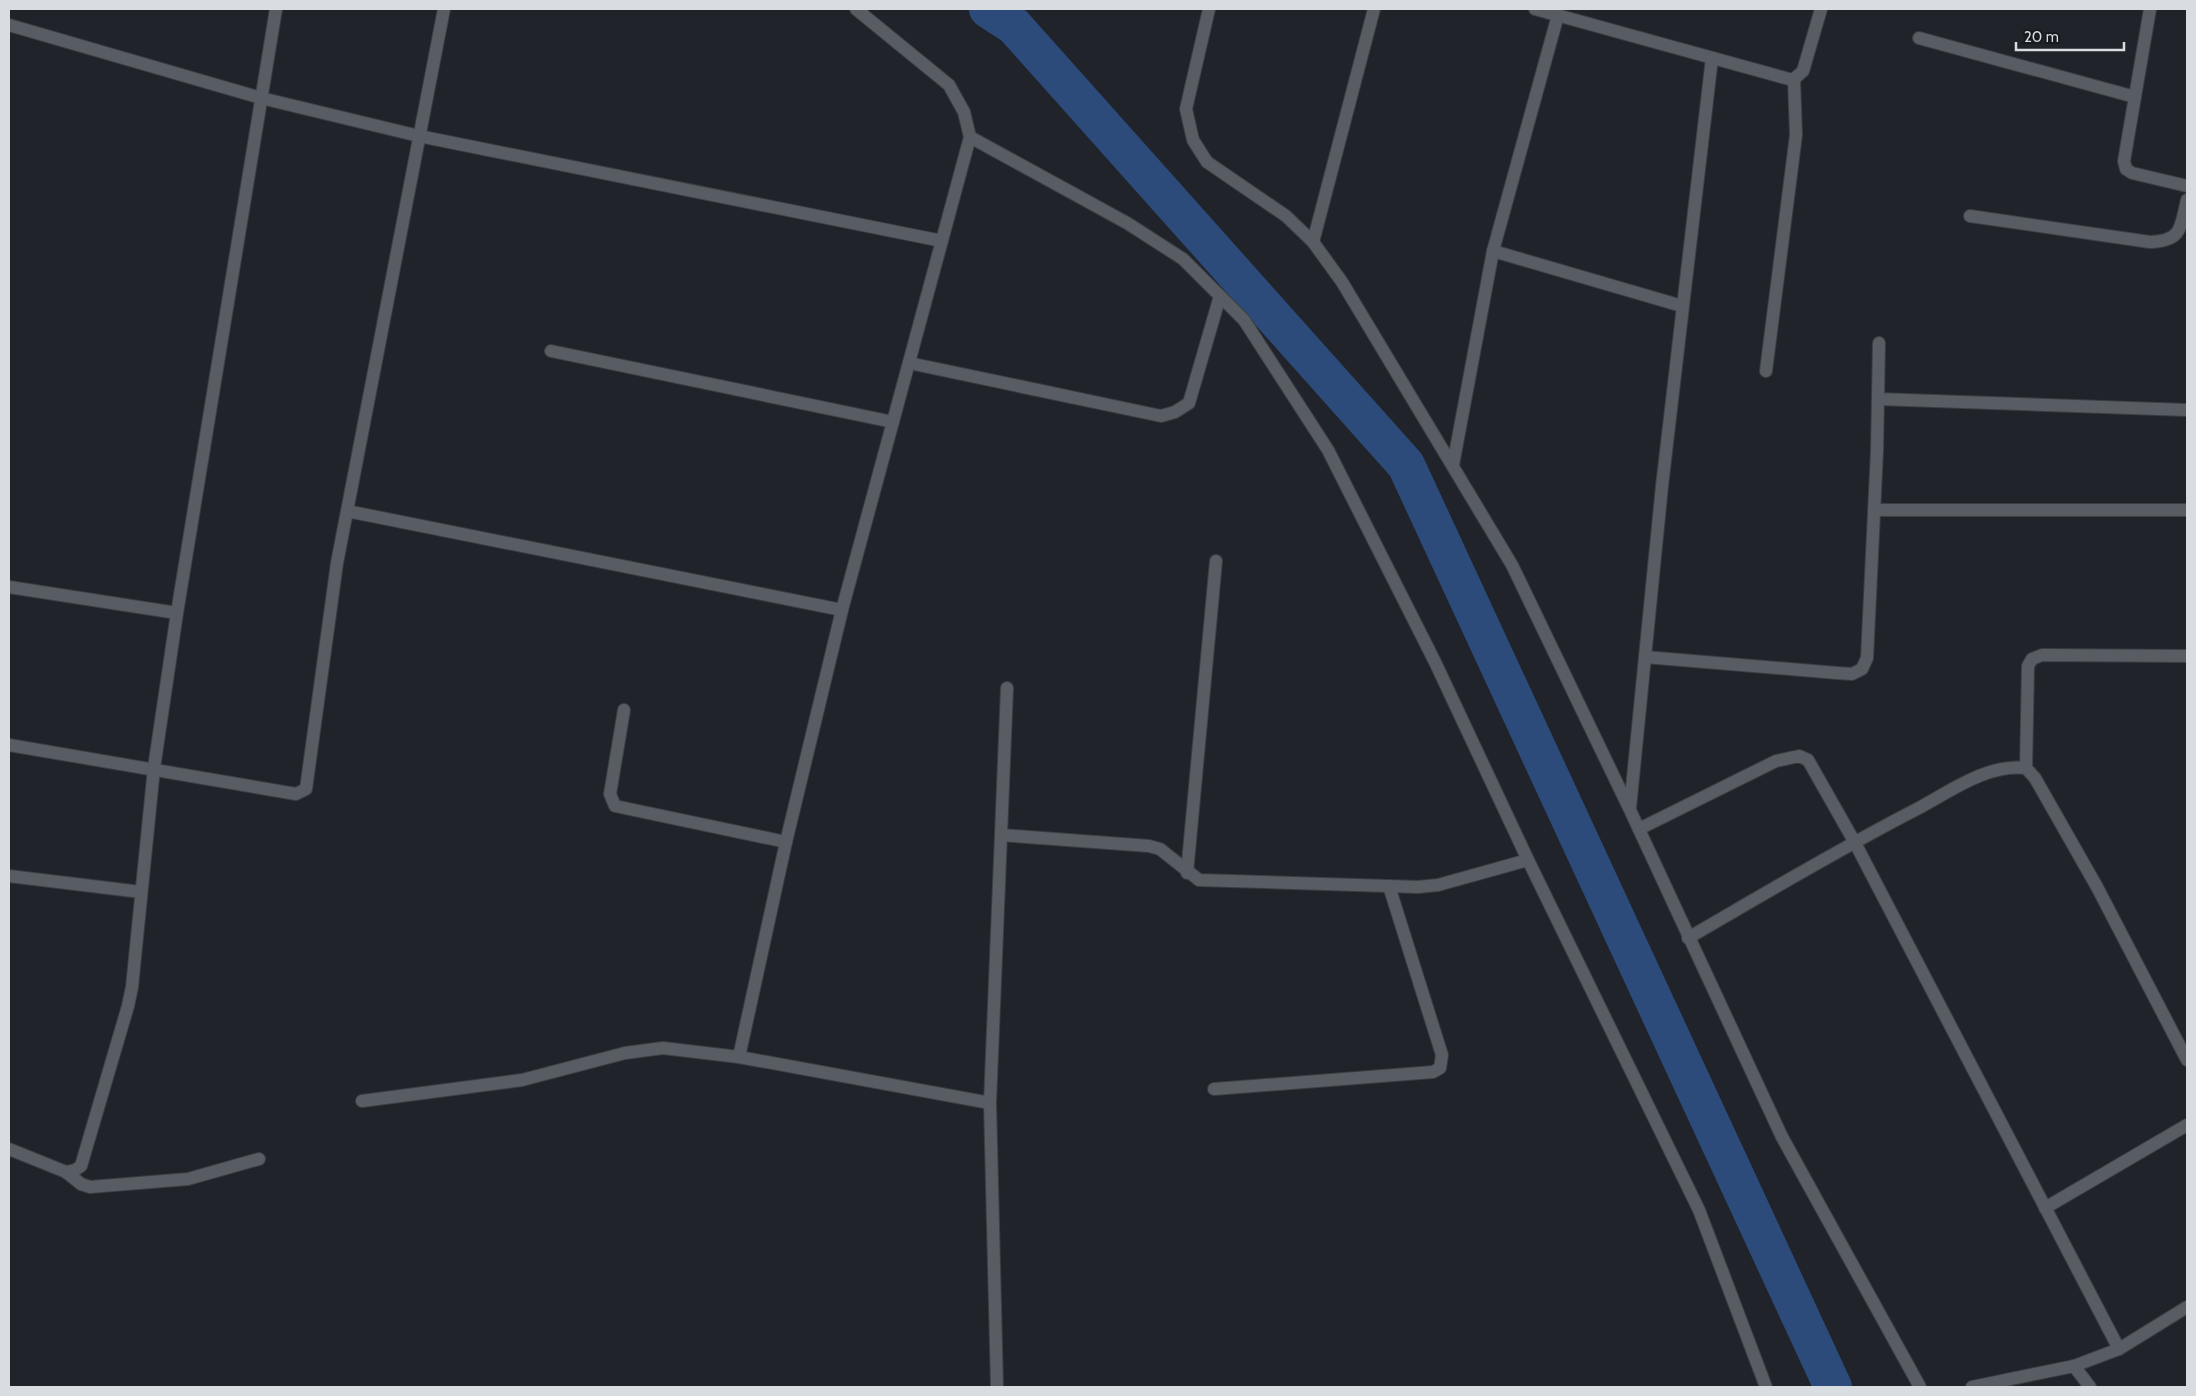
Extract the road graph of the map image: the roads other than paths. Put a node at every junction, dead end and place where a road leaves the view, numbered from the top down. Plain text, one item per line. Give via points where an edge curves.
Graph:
1 (276, 9) edge
2 (444, 9) edge
3 (856, 9) edge
4 (1208, 9) edge
5 (1374, 9) edge
6 (1535, 9) edge
7 (1821, 9) edge
8 (2150, 9) edge
9 (1558, 15) junction
10 (9, 25) edge
11 (1920, 38) dead end
12 (1712, 58) junction
13 (1794, 79) junction
14 (2135, 97) junction
15 (261, 98) junction
16 (419, 136) junction
17 (970, 137) junction
18 (2187, 186) edge
19 (2187, 200) edge
20 (1970, 216) dead end
21 (942, 241) junction
22 (1313, 242) junction
23 (1493, 251) junction
24 (1220, 296) junction
25 (1682, 306) junction
26 (1879, 343) dead end
27 (551, 351) dead end
28 (909, 363) junction
29 (1766, 371) dead end
30 (1878, 399) junction
31 (2187, 410) edge
32 (894, 422) junction
33 (1453, 465) junction
34 (1874, 510) junction
35 (2187, 510) edge
36 (347, 511) junction
37 (1216, 561) dead end
38 (9, 587) edge
39 (842, 610) junction
40 (177, 613) junction
41 (2187, 656) edge
42 (1645, 657) junction
43 (1007, 688) dead end
44 (624, 710) dead end
45 (9, 744) edge
46 (154, 768) junction
47 (2026, 768) junction
48 (1630, 810) junction
49 (1639, 829) junction
50 (1001, 835) junction
51 (1854, 841) junction
52 (786, 842) junction
53 (1528, 860) junction
54 (1187, 873) junction
55 (9, 876) edge
56 (1389, 886) junction
57 (141, 892) junction
58 (1688, 938) junction
59 (738, 1056) junction
60 (2187, 1060) edge
61 (1214, 1089) dead end
62 (362, 1101) dead end
63 (990, 1103) junction
64 (2187, 1125) edge
65 (9, 1149) edge
66 (260, 1159) dead end
67 (66, 1172) junction
68 (2045, 1208) junction
69 (2187, 1307) edge
70 (2119, 1349) junction
71 (2074, 1366) junction
72 (997, 1387) edge
73 (1766, 1387) edge
74 (1920, 1387) edge
75 (1972, 1387) edge
76 (2090, 1387) edge

1 - 15 street
2 - 16 street
3 - 17 street via 949,85 964,112
4 - 22 street via 1186,109 1195,145 1207,162 1286,216
5 - 22 street
6 - 9 street
7 - 13 street via 1803,71
8 - 14 street
9 - 12 street
9 - 23 street
10 - 15 street
11 - 14 street
12 - 13 street
12 - 25 street
13 - 29 street via 1796,135
14 - 18 street via 2124,153 2126,169
15 - 16 street
15 - 40 street
16 - 21 street
16 - 36 street
17 - 21 street
17 - 24 street via 1127,223 1183,259
19 - 20 street via 2179,232 2166,242
21 - 28 street
22 - 33 street via 1342,282
23 - 25 street
23 - 33 street
24 - 28 street via 1188,402 1175,412 1161,416
24 - 53 street via 1244,320 1328,450 1435,662
25 - 42 street
26 - 30 street
27 - 32 street
28 - 32 street
30 - 31 street
30 - 34 street
32 - 39 street
33 - 48 street via 1512,565
34 - 35 street
34 - 42 street via 1867,658 1862,669 1852,674
36 - 39 street
36 - 46 street via 336,563 306,789 296,794
37 - 54 street
38 - 40 street
39 - 52 street
40 - 46 street
41 - 47 street via 2042,655 2032,659 2028,666
42 - 48 street
43 - 50 street
44 - 52 street via 610,794 615,806
45 - 46 street
46 - 57 street
47 - 51 street via 2013,766 1981,776
47 - 60 street via 2035,778 2097,887
48 - 49 street
49 - 51 street via 1776,761 1799,756 1808,760
49 - 58 street
50 - 54 street via 1149,846 1160,849
50 - 63 street
51 - 58 street
51 - 68 street
52 - 59 street
53 - 56 street via 1438,885
53 - 73 street via 1699,1210
54 - 56 street via 1199,880
55 - 57 street
56 - 61 street via 1442,1055 1440,1068 1433,1072
57 - 67 street via 128,1006 81,1166
58 - 74 street via 1782,1137
59 - 62 street via 663,1048 646,1050 522,1080
59 - 63 street
63 - 72 street
64 - 68 street
65 - 67 street
66 - 67 street via 188,1179 90,1187
68 - 70 street
69 - 70 street
70 - 71 street
71 - 75 street
71 - 76 street

